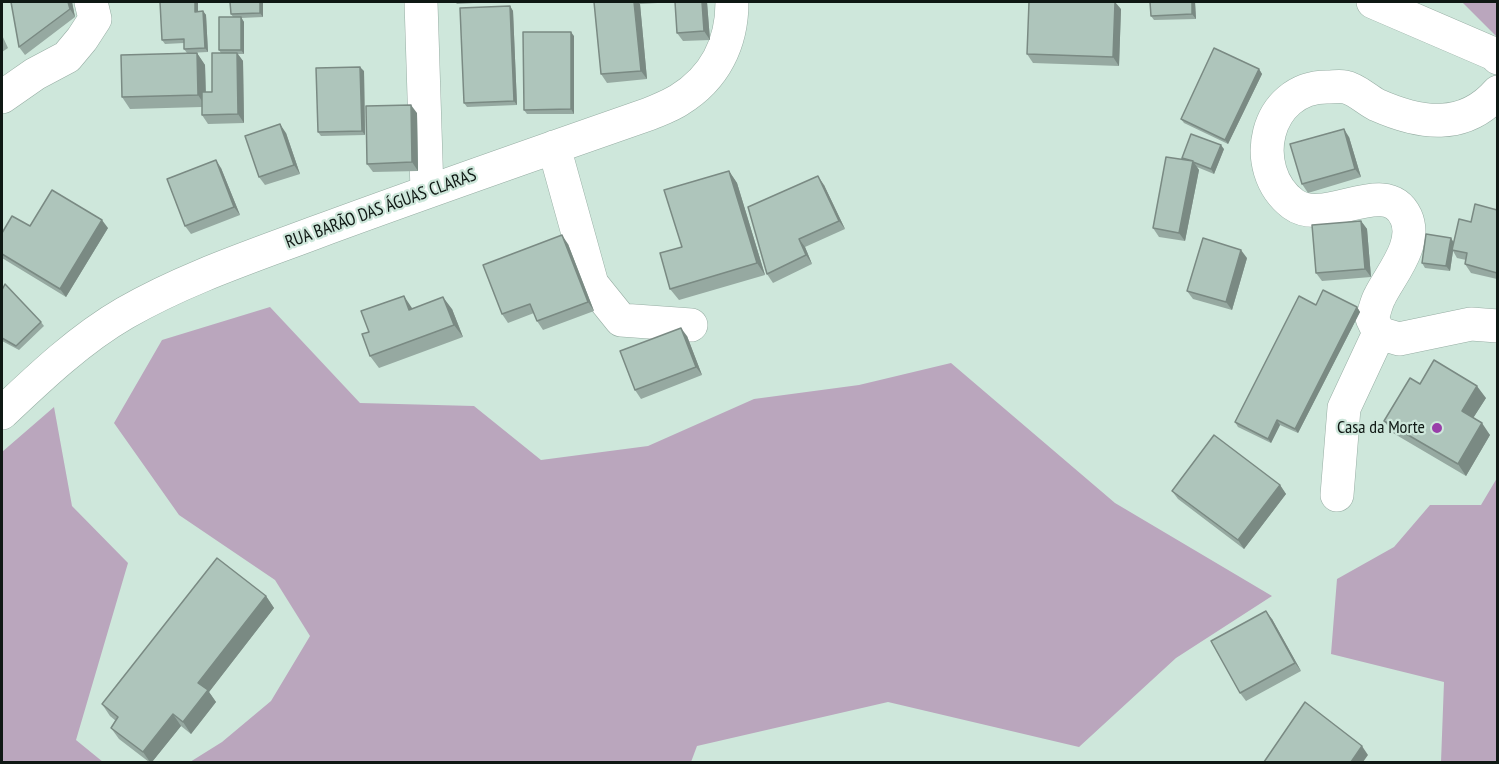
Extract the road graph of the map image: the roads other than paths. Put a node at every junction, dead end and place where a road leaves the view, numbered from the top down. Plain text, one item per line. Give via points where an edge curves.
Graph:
1 (91, 2) edge
2 (421, 2) edge
3 (732, 2) edge
4 (1373, 2) edge
5 (1497, 58) edge
6 (1497, 92) edge
7 (2, 97) edge
8 (554, 147) junction
9 (427, 191) junction
10 (691, 325) dead end
11 (1497, 326) edge
12 (1378, 333) junction
13 (2, 413) edge
14 (1337, 495) dead end

1 - 7 street via 95,19 67,57
2 - 9 street
3 - 8 street, RUA BARÃO DAS ÁGUAS CLARAS via 732,21 724,50 705,79 679,100 649,114
4 - 5 street
6 - 12 street via 1462,118 1435,122 1408,117 1346,87 1315,87 1294,94 1276,113 1269,137 1268,164 1278,188 1294,205 1317,212 1382,200 1400,207 1407,219 1405,249 1372,318
8 - 9 street, RUA BARÃO DAS ÁGUAS CLARAS
8 - 10 street via 592,285 621,320
9 - 13 street, RUA BARÃO DAS ÁGUAS CLARAS via 211,272 124,313 44,373
11 - 12 street via 1471,324 1399,339
12 - 14 street via 1344,408

